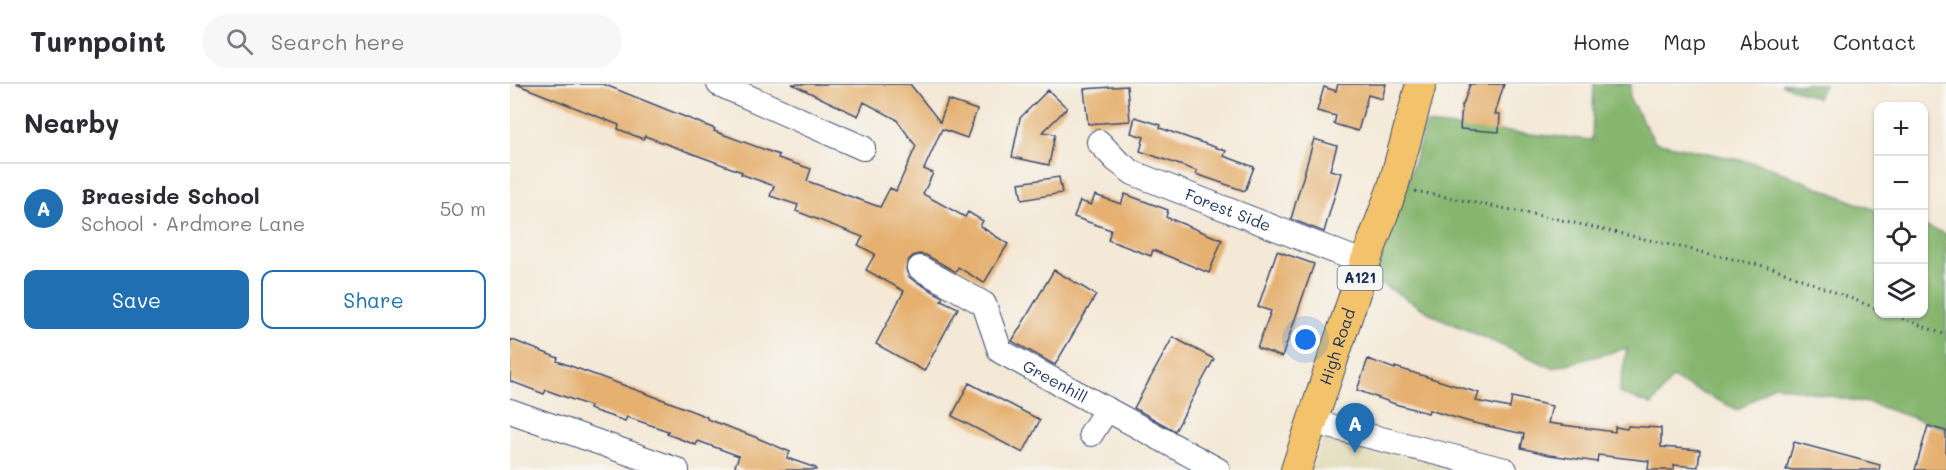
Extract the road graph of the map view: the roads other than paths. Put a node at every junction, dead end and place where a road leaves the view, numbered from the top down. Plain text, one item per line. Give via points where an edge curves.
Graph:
1 (719, 84) edge
2 (1420, 84) edge
3 (1099, 142) dead end
4 (863, 148) dead end
5 (1365, 263) junction
6 (920, 268) dead end
7 (1107, 409) junction
8 (510, 411) edge
9 (1313, 422) junction
10 (1091, 434) dead end
11 (676, 470) edge
12 (1218, 470) edge
13 (1296, 470) edge
14 (1505, 470) edge

1 - 4 street
2 - 5 main road, High Road / A121 via 1393,187
3 - 5 street, Forest Side via 1133,173
5 - 9 main road, High Road / A121
6 - 7 street, Greenhill via 984,304 1000,351
7 - 10 street
7 - 12 street, Greenhill
8 - 11 street
9 - 13 main road, High Road / A121
9 - 14 street

